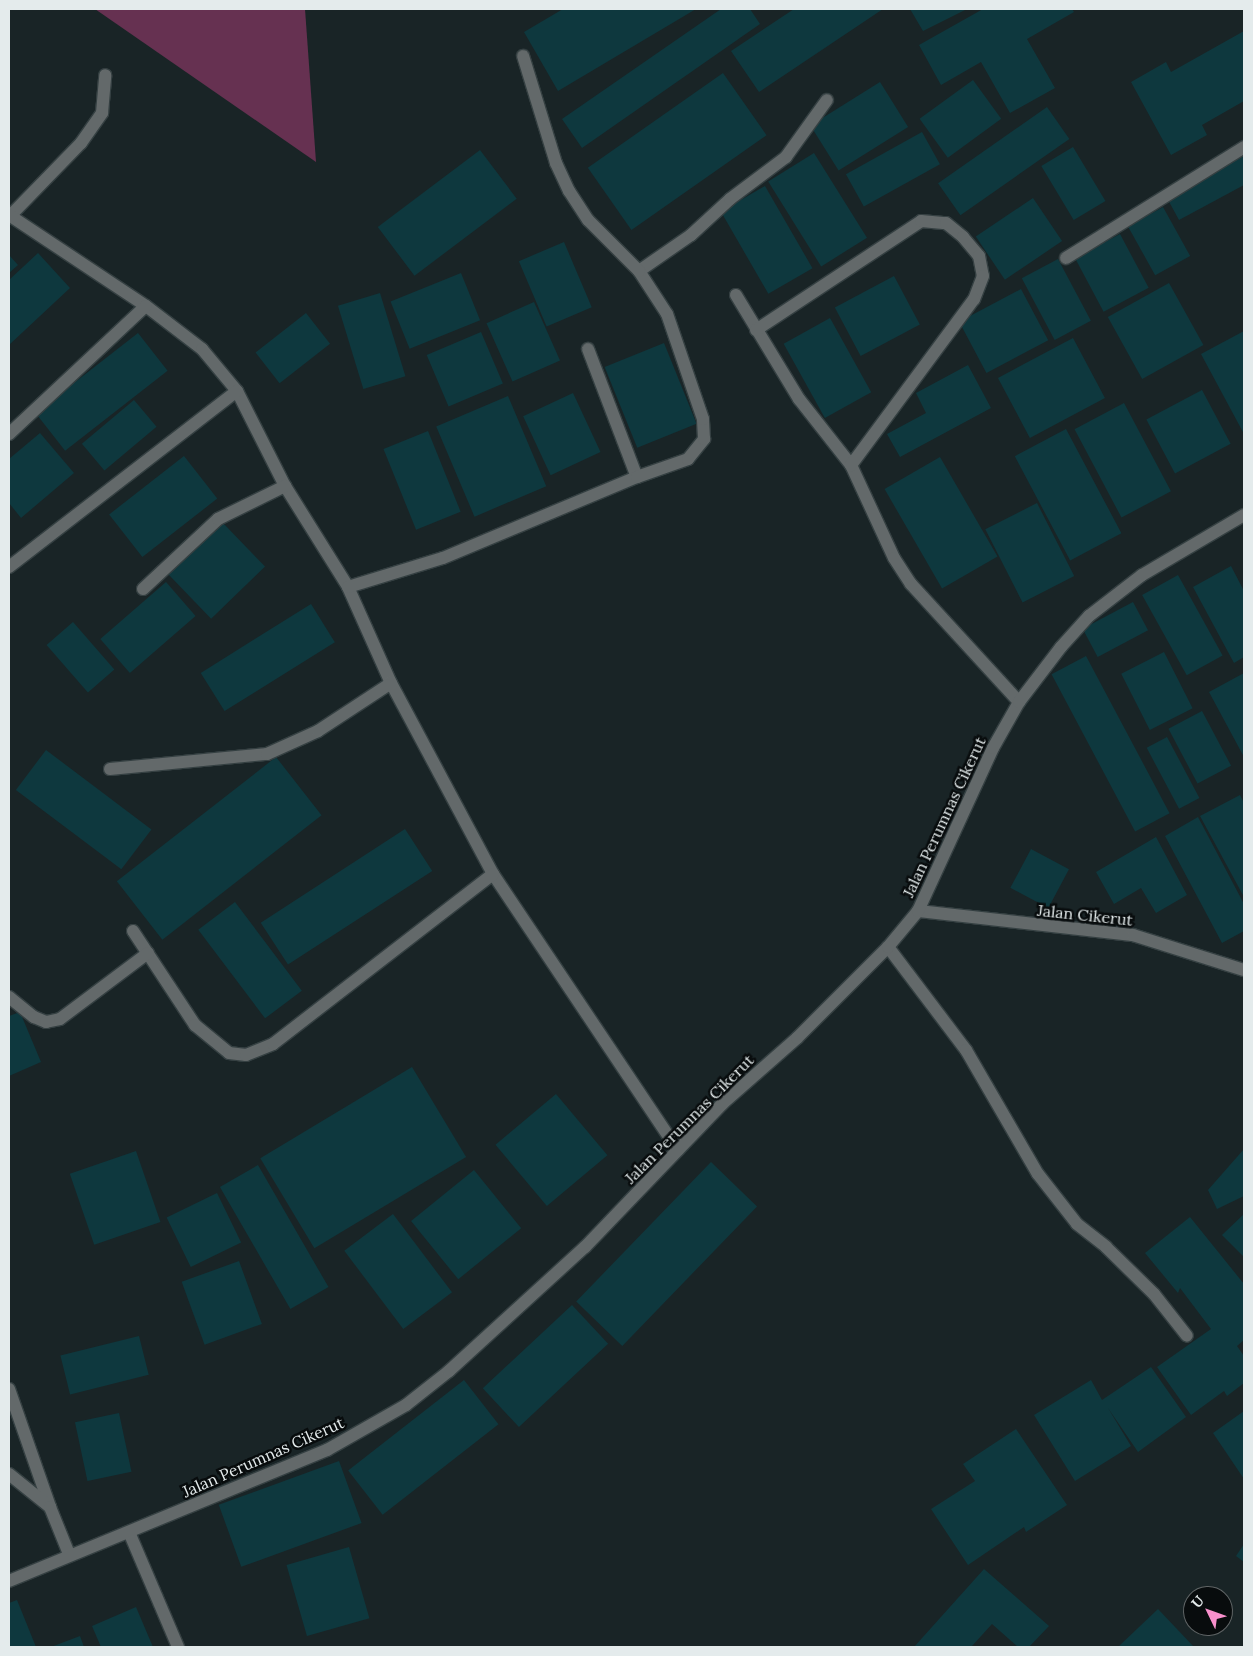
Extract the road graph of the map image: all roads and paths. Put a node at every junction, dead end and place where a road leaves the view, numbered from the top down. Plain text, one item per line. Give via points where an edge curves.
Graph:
1 (523, 56) dead end
2 (105, 75) dead end
3 (827, 100) dead end
4 (1244, 147) edge
5 (10, 215) edge
6 (1066, 258) dead end
7 (639, 271) junction
8 (736, 295) dead end
9 (146, 306) junction
10 (756, 330) junction
11 (588, 349) dead end
12 (237, 392) junction
13 (9, 434) edge
14 (851, 464) junction
15 (637, 477) junction
16 (285, 486) junction
17 (1244, 515) edge
18 (9, 567) edge
19 (348, 587) junction
20 (143, 589) dead end
21 (391, 682) junction
22 (1019, 702) junction
23 (110, 770) dead end
24 (493, 874) junction
25 (918, 911) junction
26 (133, 932) dead end
27 (888, 947) junction
28 (148, 953) junction
29 (1244, 970) edge
30 (9, 997) edge
31 (678, 1150) junction
32 (1188, 1336) dead end
33 (9, 1389) edge
34 (9, 1474) edge
35 (50, 1507) junction
36 (129, 1532) junction
37 (69, 1554) junction
38 (9, 1581) edge
39 (178, 1647) edge

1 - 7 street via 556,163 570,191 588,220
2 - 5 street via 102,113 81,142
3 - 7 street via 786,157 730,198 691,235
4 - 6 street
5 - 9 street
7 - 15 street via 667,314 703,419 704,439 688,459
8 - 10 street
9 - 12 street via 202,349
9 - 13 street
10 - 14 street via 799,399
10 - 14 street via 921,221 946,223 979,256 983,276 974,299
11 - 15 street
12 - 16 street
12 - 18 street
14 - 22 street via 894,558 912,584
15 - 19 street via 443,558
16 - 19 street
16 - 20 street via 218,520
17 - 22 street, Jalan Perumnas Cikerut via 1142,575 1089,616 1055,653
19 - 21 street
21 - 23 street via 318,731 267,754
21 - 24 street
22 - 25 street, Jalan Perumnas Cikerut via 993,748
24 - 28 street via 273,1044 246,1055 229,1052 196,1025
24 - 31 street
25 - 27 street, Jalan Perumnas Cikerut
25 - 29 street, Jalan Cikerut via 1133,935
26 - 28 street
27 - 31 street, Jalan Perumnas Cikerut
27 - 32 street via 966,1050 1038,1174 1077,1224 1154,1294
28 - 30 street via 60,1020 46,1022 34,1017
31 - 36 street, Jalan Perumnas Cikerut via 585,1247 449,1371 406,1404 327,1450
33 - 35 street
34 - 35 street
35 - 37 street
36 - 37 street, Jalan Perumnas Cikerut
36 - 39 street
37 - 38 street, Jalan Perumnas Cikerut

